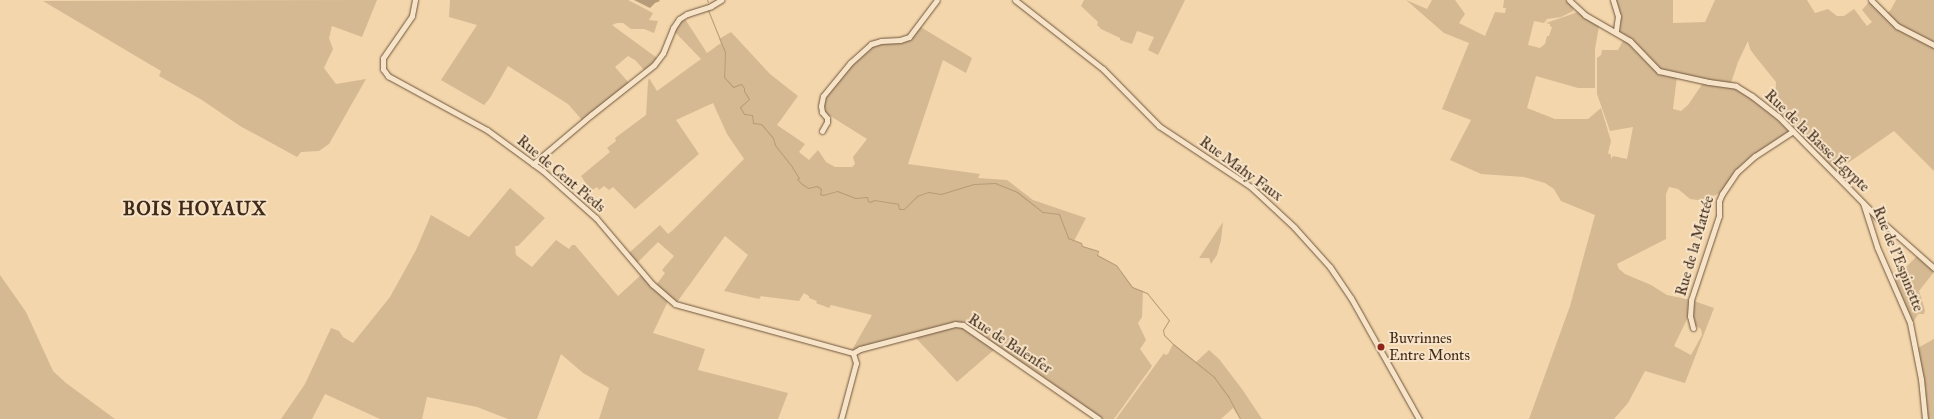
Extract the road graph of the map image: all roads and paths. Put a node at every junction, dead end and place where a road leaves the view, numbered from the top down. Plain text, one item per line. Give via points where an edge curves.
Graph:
1 (415, 0) edge
2 (721, 0) edge
3 (937, 0) edge
4 (1015, 0) edge
5 (1569, 0) edge
6 (1613, 0) edge
7 (1871, 0) edge
8 (1616, 31) junction
9 (1934, 45) edge
10 (822, 131) dead end
11 (1793, 131) junction
12 (533, 164) junction
13 (1863, 202) junction
14 (1934, 268) edge
15 (1693, 328) dead end
16 (853, 353) junction
17 (841, 419) edge
18 (1099, 419) edge
19 (1419, 419) edge
20 (1925, 419) edge

1 - 12 street, Rue de Cent Pieds via 412,16 384,55 382,64 386,74 487,130
2 - 12 street via 679,19 654,65
3 - 10 street via 909,36 900,40 874,43 850,63 823,96 821,106 827,120
4 - 19 street, Rue Mahy Faux via 1103,69 1159,126 1244,182 1294,227 1326,262 1351,298
5 - 8 street, Rue de la Basse Égypte via 1585,15
6 - 8 street via 1618,16
7 - 9 street via 1897,26
8 - 11 street, Rue de la Basse Égypte via 1630,41 1659,71 1736,86 1767,106
11 - 13 street, Rue de la Basse Égypte
11 - 15 street, Rue de la Mattée via 1755,156 1738,172 1722,194 1719,201 1719,216 1690,300
12 - 16 street, Rue de Cent Pieds via 569,192 596,218 652,284 675,304
13 - 14 street, Rue de la Basse Égypte
13 - 20 street, Rue de l'Espinette via 1879,252 1910,322 1921,379
16 - 17 street via 856,363
16 - 18 street, Rue de Balenfer via 955,324 963,325

